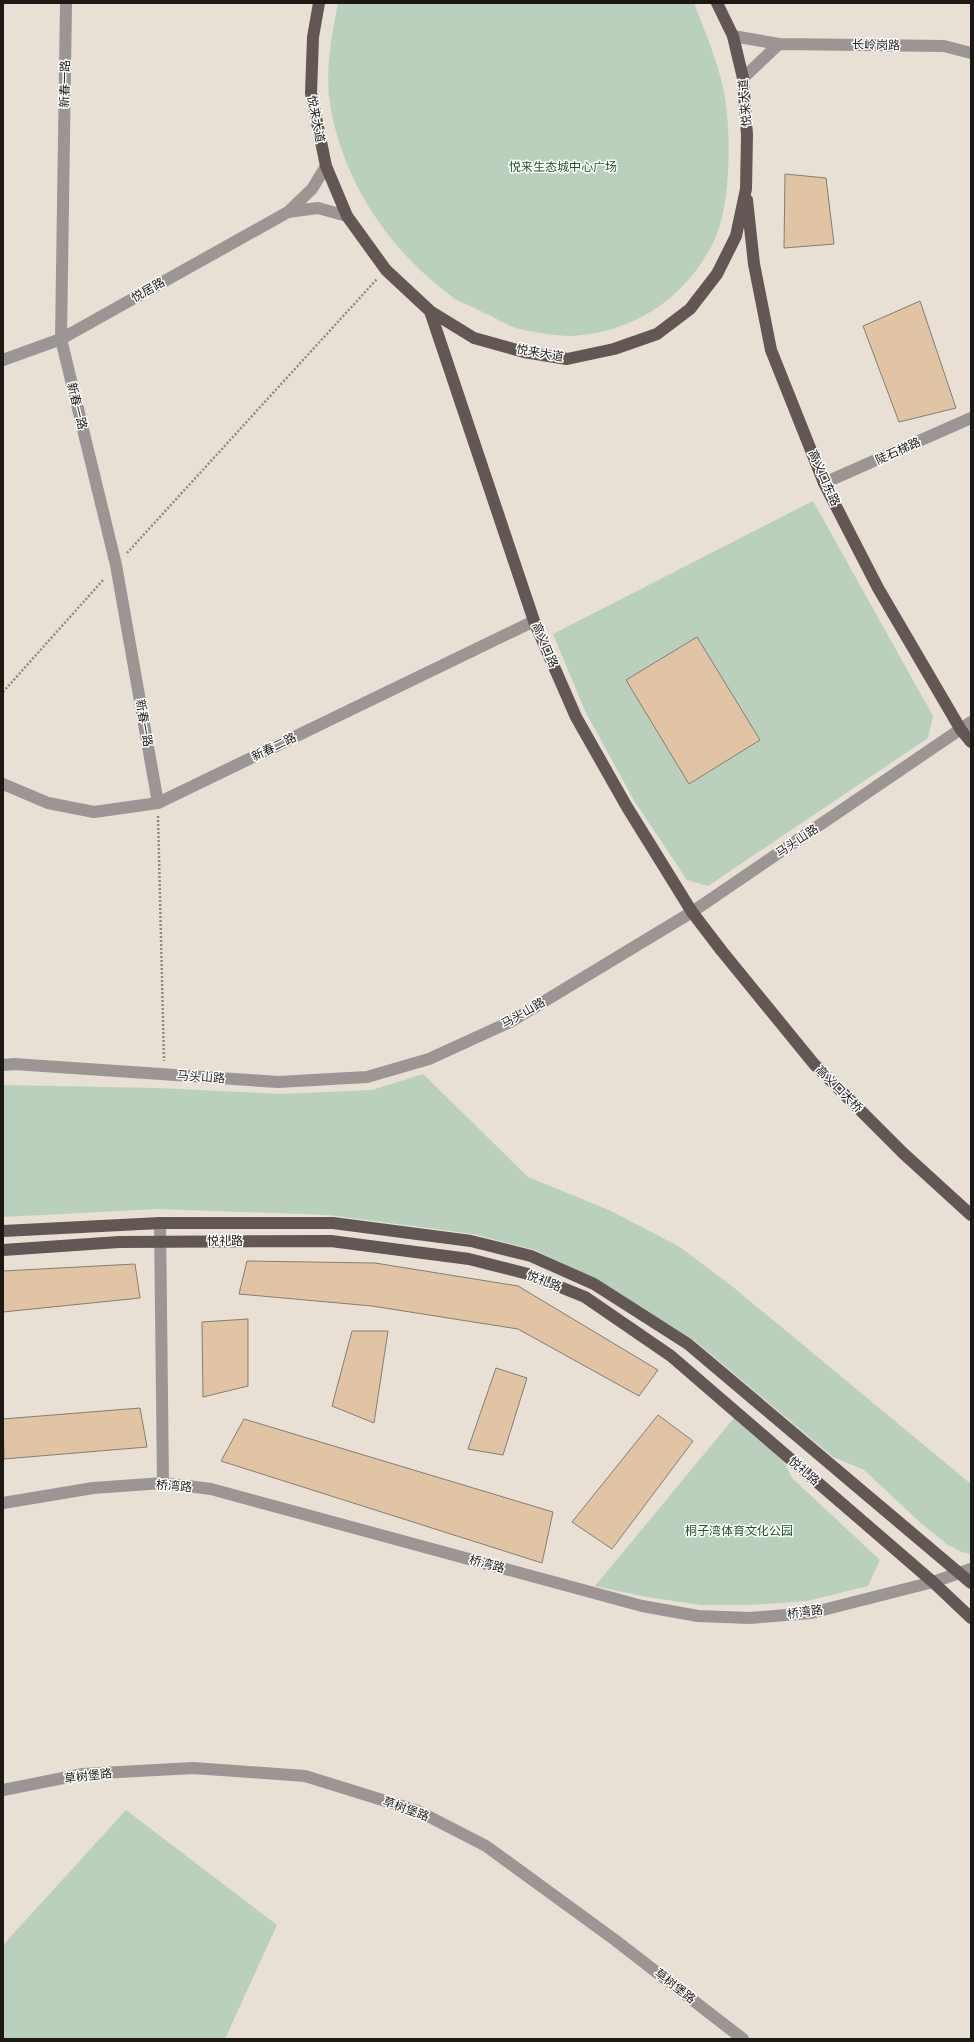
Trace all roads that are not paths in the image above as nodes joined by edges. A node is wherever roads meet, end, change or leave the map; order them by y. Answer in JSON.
{"nodes":[{"id":1,"x":66,"y":3,"type":"edge"},
{"id":2,"x":319,"y":3,"type":"edge"},
{"id":3,"x":717,"y":3,"type":"edge"},
{"id":4,"x":733,"y":36,"type":"junction"},
{"id":5,"x":779,"y":44,"type":"junction"},
{"id":6,"x":971,"y":53,"type":"edge"},
{"id":7,"x":744,"y":78,"type":"junction"},
{"id":8,"x":326,"y":166,"type":"junction"},
{"id":9,"x":746,"y":189,"type":"junction"},
{"id":10,"x":288,"y":212,"type":"junction"},
{"id":11,"x":347,"y":216,"type":"junction"},
{"id":12,"x":430,"y":311,"type":"junction"},
{"id":13,"x":61,"y":339,"type":"junction"},
{"id":14,"x":3,"y":360,"type":"edge"},
{"id":15,"x":971,"y":418,"type":"edge"},
{"id":16,"x":824,"y":483,"type":"junction"},
{"id":17,"x":534,"y":621,"type":"junction"},
{"id":18,"x":971,"y":722,"type":"edge"},
{"id":19,"x":961,"y":730,"type":"junction"},
{"id":20,"x":971,"y":742,"type":"edge"},
{"id":21,"x":3,"y":784,"type":"edge"},
{"id":22,"x":158,"y":803,"type":"junction"},
{"id":23,"x":692,"y":912,"type":"junction"},
{"id":24,"x":721,"y":950,"type":"joint"},
{"id":25,"x":3,"y":1065,"type":"edge"},
{"id":26,"x":971,"y":1215,"type":"edge"},
{"id":27,"x":160,"y":1223,"type":"junction"},
{"id":28,"x":3,"y":1231,"type":"edge"},
{"id":29,"x":160,"y":1241,"type":"junction"},
{"id":30,"x":3,"y":1250,"type":"edge"},
{"id":31,"x":163,"y":1483,"type":"junction"},
{"id":32,"x":3,"y":1503,"type":"edge"},
{"id":33,"x":965,"y":1571,"type":"edge"},
{"id":34,"x":933,"y":1582,"type":"junction"},
{"id":35,"x":971,"y":1583,"type":"edge"},
{"id":36,"x":971,"y":1618,"type":"edge"},
{"id":37,"x":3,"y":1790,"type":"edge"},
{"id":38,"x":743,"y":2039,"type":"edge"}],
"edges":[{"from":1,"to":13,"type":"street","name":"新春一路"},
{"from":2,"to":8,"type":"main road","name":"悦来大道"},
{"from":3,"to":4,"type":"main road","name":"悦来大道"},
{"from":4,"to":5,"type":"street","name":"长岭岗路"},
{"from":4,"to":7,"type":"main road","name":"悦来大道"},
{"from":5,"to":6,"type":"street","name":"长岭岗路"},
{"from":5,"to":7,"type":"street"},
{"from":7,"to":9,"type":"main road","name":"悦来大道"},
{"from":8,"to":10,"type":"street"},
{"from":8,"to":11,"type":"main road","name":"悦来大道"},
{"from":9,"to":12,"type":"main road","name":"悦来大道"},
{"from":9,"to":16,"type":"main road","name":"高义口东路"},
{"from":10,"to":11,"type":"street"},
{"from":10,"to":13,"type":"street","name":"悦居路"},
{"from":11,"to":12,"type":"main road","name":"悦来大道"},
{"from":12,"to":17,"type":"main road","name":"高义口路"},
{"from":13,"to":14,"type":"street","name":"悦居路"},
{"from":13,"to":22,"type":"street","name":"新春一路"},
{"from":15,"to":16,"type":"street","name":"陡石梯路"},
{"from":16,"to":19,"type":"main road","name":"高义口东路"},
{"from":17,"to":22,"type":"street","name":"新春二路"},
{"from":17,"to":23,"type":"main road","name":"高义口路"},
{"from":18,"to":19,"type":"street","name":"马头山路"},
{"from":19,"to":20,"type":"main road","name":"高义口东路"},
{"from":19,"to":23,"type":"street","name":"马头山路"},
{"from":21,"to":22,"type":"street","name":"新春二路"},
{"from":23,"to":24,"type":"main road","name":"高义口路"},
{"from":23,"to":25,"type":"street","name":"马头山路"},
{"from":24,"to":26,"type":"main road","name":"高义口大桥","bridge":true},
{"from":27,"to":28,"type":"main road","name":"悦礼路"},
{"from":27,"to":29,"type":"street"},
{"from":27,"to":33,"type":"main road","name":"悦礼路"},
{"from":29,"to":30,"type":"main road","name":"悦礼路"},
{"from":29,"to":31,"type":"street"},
{"from":29,"to":34,"type":"main road","name":"悦礼路"},
{"from":31,"to":32,"type":"street","name":"桥湾路"},
{"from":31,"to":34,"type":"street","name":"桥湾路"},
{"from":33,"to":34,"type":"street","name":"桥湾路"},
{"from":33,"to":35,"type":"main road","name":"悦礼路"},
{"from":34,"to":36,"type":"main road","name":"悦礼路"},
{"from":37,"to":38,"type":"street","name":"草树堡路"}]}
